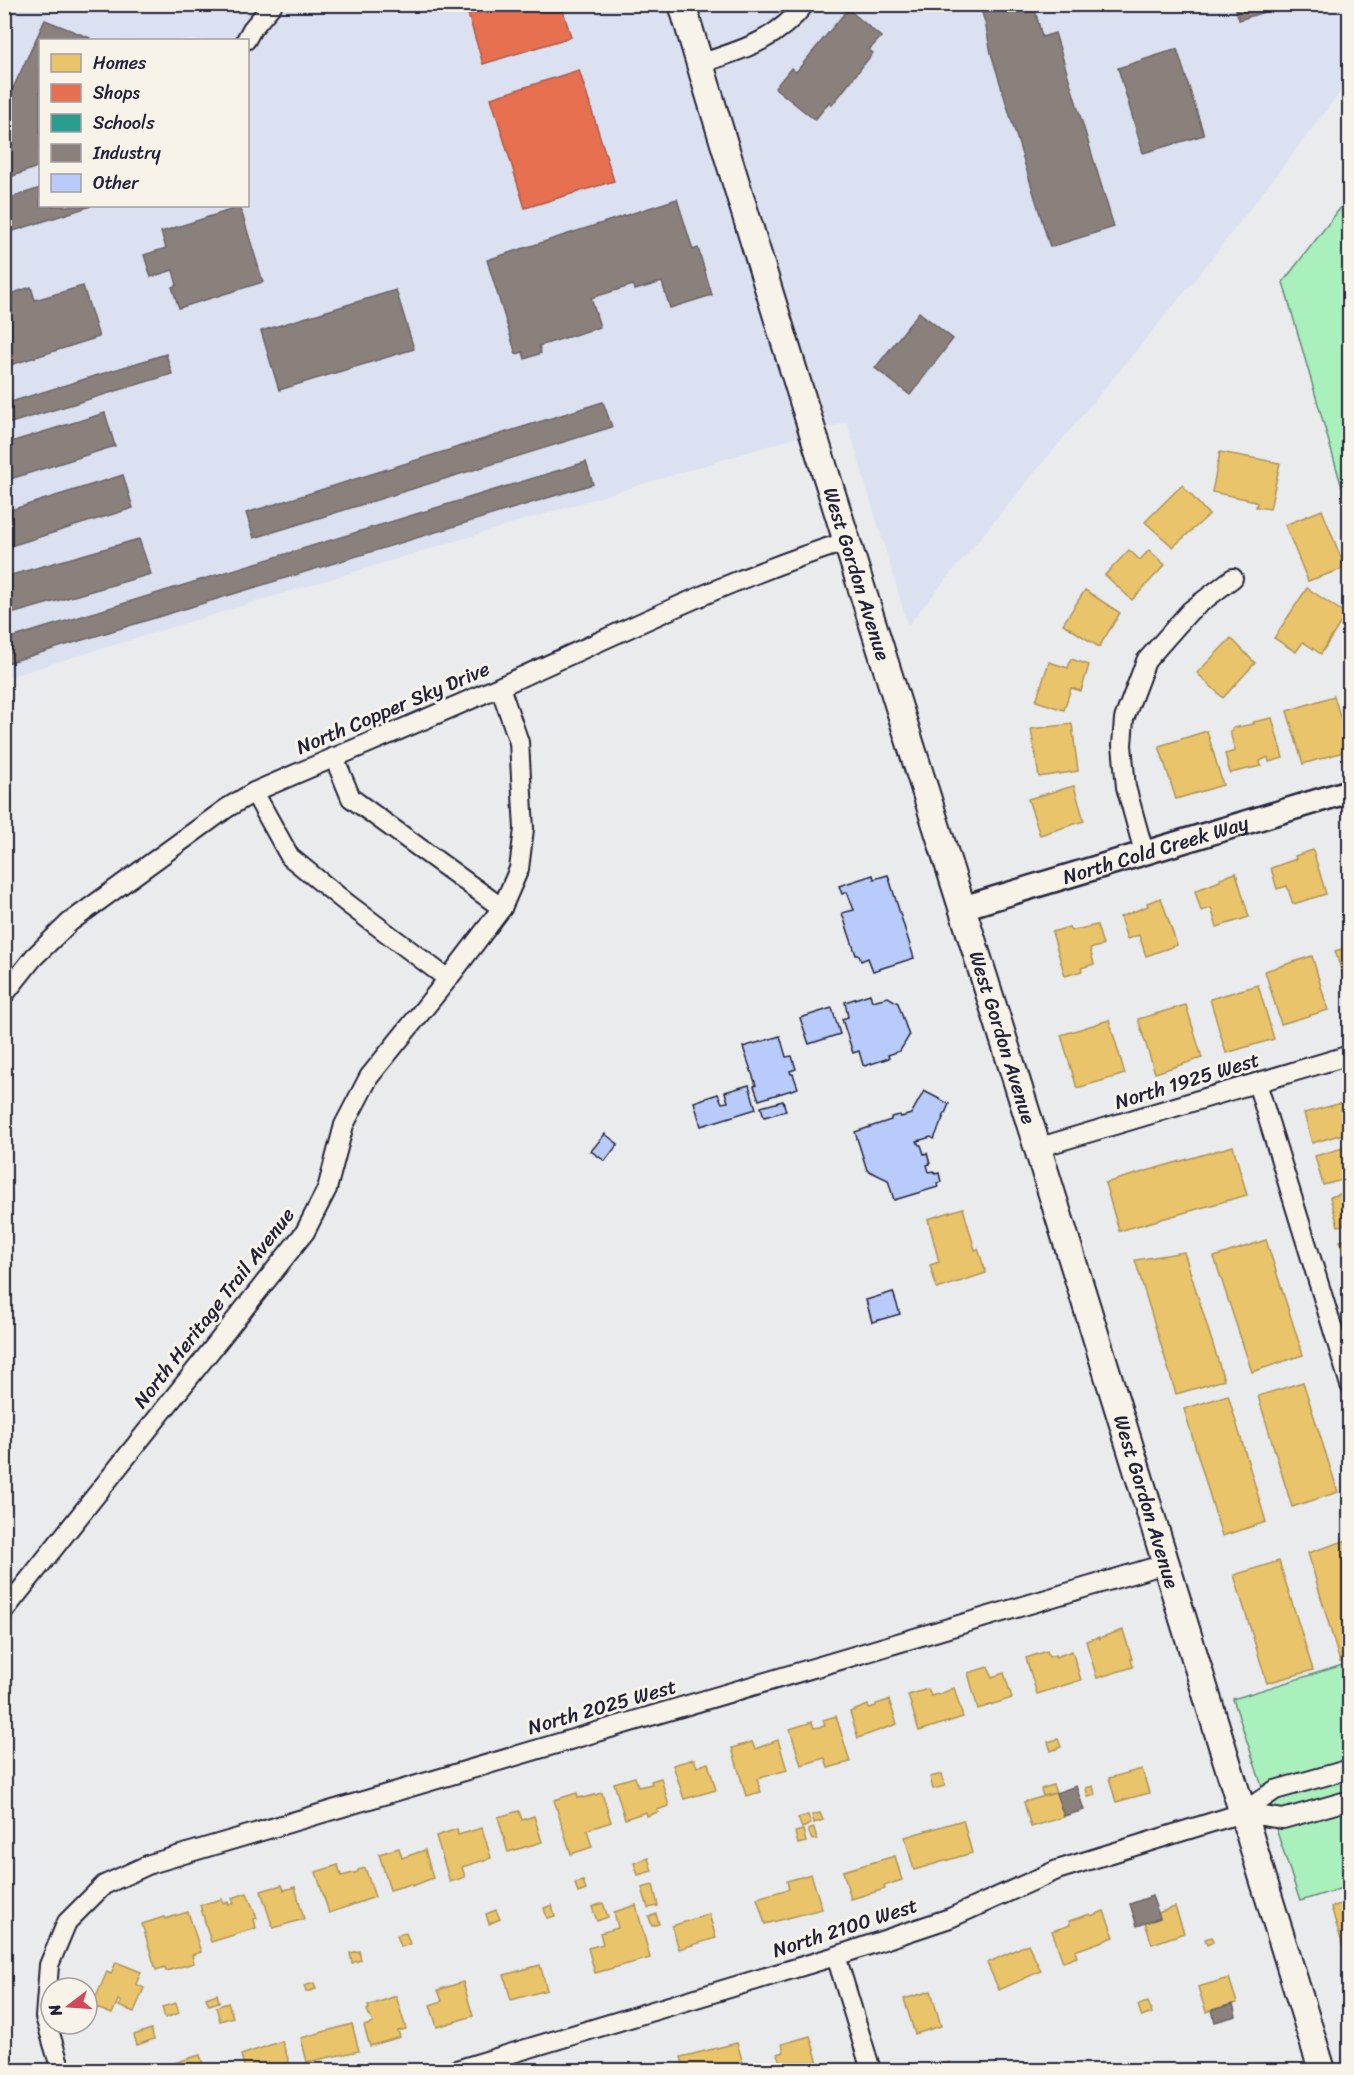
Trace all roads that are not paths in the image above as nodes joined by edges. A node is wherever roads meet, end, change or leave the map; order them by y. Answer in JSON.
{"nodes":[{"id":1,"x":273,"y":4,"type":"edge"},
{"id":2,"x":682,"y":4,"type":"edge"},
{"id":3,"x":805,"y":4,"type":"edge"},
{"id":4,"x":247,"y":39,"type":"edge"},
{"id":5,"x":699,"y":64,"type":"junction"},
{"id":6,"x":848,"y":541,"type":"junction"},
{"id":7,"x":1233,"y":578,"type":"dead end"},
{"id":8,"x":500,"y":687,"type":"junction"},
{"id":9,"x":334,"y":757,"type":"junction"},
{"id":10,"x":1350,"y":791,"type":"edge"},
{"id":11,"x":254,"y":792,"type":"junction"},
{"id":12,"x":1144,"y":852,"type":"junction"},
{"id":13,"x":502,"y":908,"type":"junction"},
{"id":14,"x":962,"y":908,"type":"junction"},
{"id":15,"x":448,"y":979,"type":"junction"},
{"id":16,"x":4,"y":994,"type":"edge"},
{"id":17,"x":1350,"y":1055,"type":"edge"},
{"id":18,"x":1257,"y":1083,"type":"junction"},
{"id":19,"x":1037,"y":1148,"type":"junction"},
{"id":20,"x":1350,"y":1385,"type":"edge"},
{"id":21,"x":1165,"y":1564,"type":"junction"},
{"id":22,"x":4,"y":1611,"type":"edge"},
{"id":23,"x":1350,"y":1769,"type":"edge"},
{"id":24,"x":1350,"y":1800,"type":"edge"},
{"id":25,"x":1242,"y":1813,"type":"junction"},
{"id":26,"x":836,"y":1956,"type":"junction"},
{"id":27,"x":61,"y":2070,"type":"edge"},
{"id":28,"x":456,"y":2070,"type":"edge"},
{"id":29,"x":871,"y":2070,"type":"edge"},
{"id":30,"x":1322,"y":2070,"type":"edge"}],
"edges":[{"from":1,"to":4,"type":"street"},
{"from":2,"to":5,"type":"main road","name":"West Gordon Avenue"},
{"from":3,"to":5,"type":"street"},
{"from":5,"to":6,"type":"main road","name":"West Gordon Avenue"},
{"from":6,"to":8,"type":"street","name":"North Copper Sky Drive"},
{"from":6,"to":14,"type":"main road","name":"West Gordon Avenue"},
{"from":7,"to":12,"type":"street"},
{"from":8,"to":9,"type":"street","name":"North Copper Sky Drive"},
{"from":8,"to":13,"type":"street","name":"North Heritage Trail Avenue"},
{"from":9,"to":11,"type":"street","name":"North Copper Sky Drive"},
{"from":9,"to":13,"type":"street"},
{"from":10,"to":12,"type":"street","name":"North Cold Creek Way"},
{"from":11,"to":15,"type":"street"},
{"from":11,"to":16,"type":"street","name":"North Copper Sky Drive"},
{"from":12,"to":14,"type":"street","name":"North Cold Creek Way"},
{"from":13,"to":15,"type":"street","name":"North Heritage Trail Avenue"},
{"from":14,"to":19,"type":"main road","name":"West Gordon Avenue"},
{"from":15,"to":22,"type":"street","name":"North Heritage Trail Avenue"},
{"from":17,"to":18,"type":"street","name":"North 1925 West"},
{"from":18,"to":19,"type":"street","name":"North 1925 West"},
{"from":18,"to":20,"type":"street"},
{"from":19,"to":21,"type":"main road","name":"West Gordon Avenue"},
{"from":21,"to":25,"type":"main road","name":"West Gordon Avenue"},
{"from":21,"to":27,"type":"street","name":"North 2025 West"},
{"from":23,"to":25,"type":"street"},
{"from":24,"to":25,"type":"street"},
{"from":25,"to":26,"type":"street","name":"North 2100 West"},
{"from":25,"to":30,"type":"main road","name":"West Gordon Avenue"},
{"from":26,"to":28,"type":"street","name":"North 2100 West"},
{"from":26,"to":29,"type":"street"}]}
